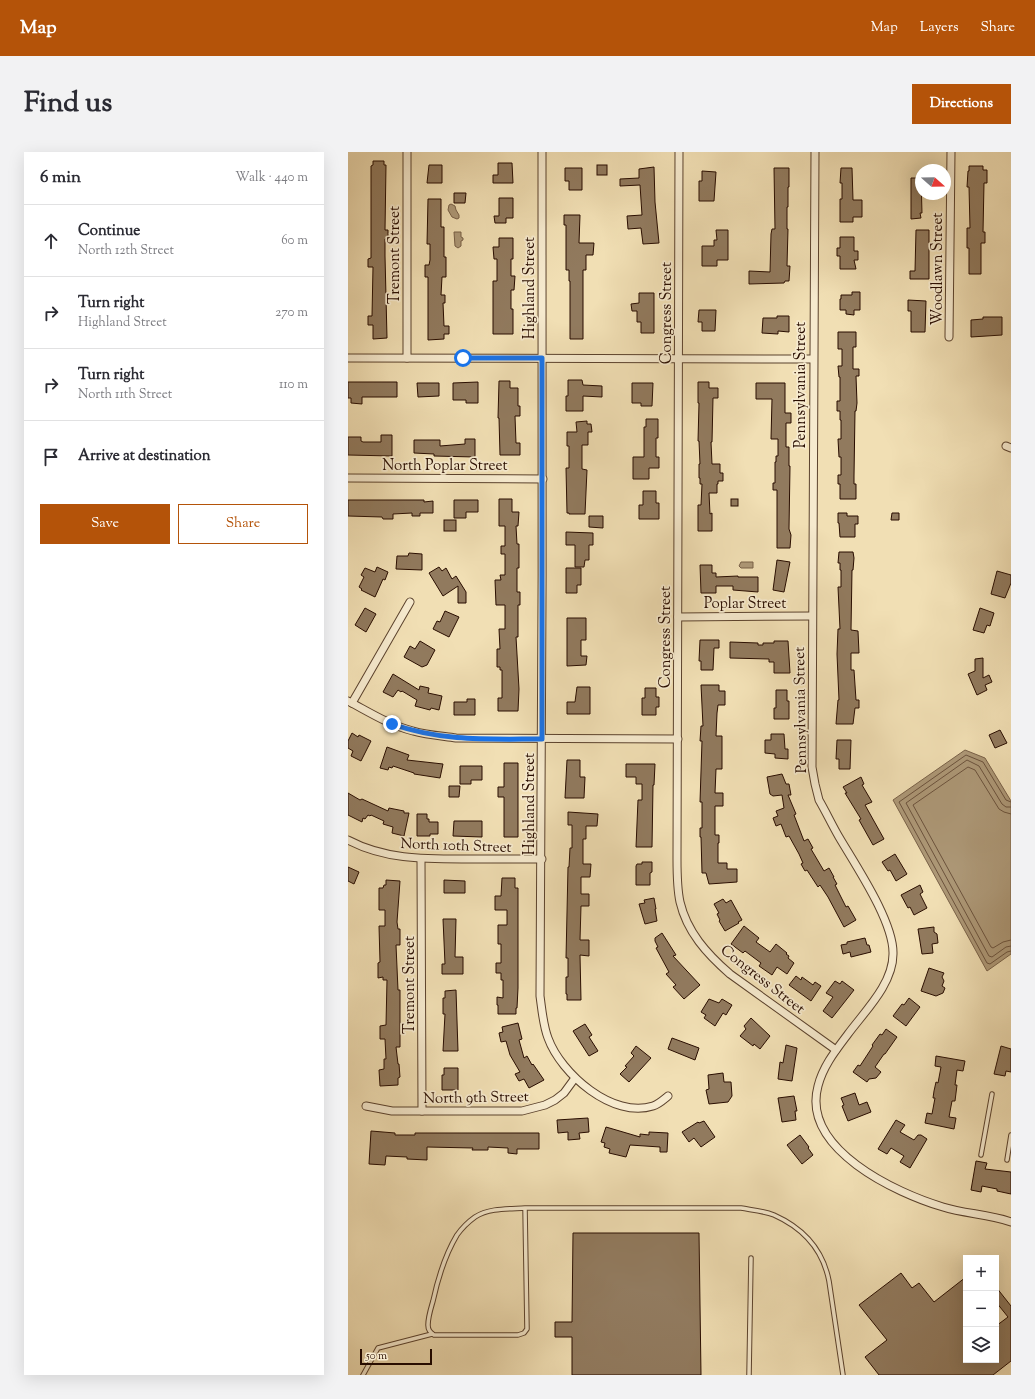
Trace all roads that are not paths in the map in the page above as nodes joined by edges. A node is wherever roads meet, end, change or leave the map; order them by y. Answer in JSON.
{"nodes":[{"id":1,"x":407,"y":152,"type":"edge"},
{"id":2,"x":542,"y":152,"type":"edge"},
{"id":3,"x":679,"y":152,"type":"edge"},
{"id":4,"x":815,"y":152,"type":"edge"},
{"id":5,"x":951,"y":152,"type":"edge"},
{"id":6,"x":950,"y":337,"type":"dead end"},
{"id":7,"x":348,"y":358,"type":"edge"},
{"id":8,"x":407,"y":358,"type":"junction"},
{"id":9,"x":542,"y":358,"type":"junction"},
{"id":10,"x":679,"y":359,"type":"junction"},
{"id":11,"x":813,"y":359,"type":"junction"},
{"id":12,"x":348,"y":478,"type":"edge"},
{"id":13,"x":543,"y":479,"type":"junction"},
{"id":14,"x":410,"y":602,"type":"dead end"},
{"id":15,"x":812,"y":616,"type":"junction"},
{"id":16,"x":678,"y":617,"type":"junction"},
{"id":17,"x":350,"y":702,"type":"edge"},
{"id":18,"x":542,"y":739,"type":"junction"},
{"id":19,"x":678,"y":739,"type":"junction"},
{"id":20,"x":348,"y":840,"type":"edge"},
{"id":21,"x":421,"y":859,"type":"junction"},
{"id":22,"x":542,"y":859,"type":"junction"},
{"id":23,"x":836,"y":1050,"type":"junction"},
{"id":24,"x":575,"y":1078,"type":"junction"},
{"id":25,"x":992,"y":1094,"type":"dead end"},
{"id":26,"x":668,"y":1096,"type":"dead end"},
{"id":27,"x":366,"y":1106,"type":"dead end"},
{"id":28,"x":422,"y":1111,"type":"junction"},
{"id":29,"x":1011,"y":1135,"type":"edge"},
{"id":30,"x":981,"y":1155,"type":"dead end"},
{"id":31,"x":1007,"y":1160,"type":"dead end"},
{"id":32,"x":525,"y":1208,"type":"junction"},
{"id":33,"x":1011,"y":1222,"type":"edge"},
{"id":34,"x":751,"y":1258,"type":"dead end"},
{"id":35,"x":432,"y":1334,"type":"junction"},
{"id":36,"x":363,"y":1375,"type":"edge"},
{"id":37,"x":749,"y":1375,"type":"edge"},
{"id":38,"x":843,"y":1375,"type":"edge"}],
"edges":[{"from":1,"to":8,"type":"street","name":"Tremont Street"},
{"from":2,"to":9,"type":"street","name":"Highland Street"},
{"from":3,"to":10,"type":"street","name":"Congress Street"},
{"from":4,"to":11,"type":"street","name":"Pennsylvania Street"},
{"from":5,"to":6,"type":"street","name":"Woodlawn Street"},
{"from":7,"to":8,"type":"street"},
{"from":8,"to":9,"type":"street"},
{"from":9,"to":10,"type":"street"},
{"from":9,"to":13,"type":"street","name":"Highland Street"},
{"from":10,"to":11,"type":"street"},
{"from":10,"to":16,"type":"street","name":"Congress Street"},
{"from":11,"to":15,"type":"street","name":"Pennsylvania Street"},
{"from":12,"to":13,"type":"street","name":"North Poplar Street"},
{"from":13,"to":18,"type":"street","name":"Highland Street"},
{"from":14,"to":17,"type":"street"},
{"from":15,"to":16,"type":"street","name":"Poplar Street"},
{"from":15,"to":23,"type":"street","name":"Pennsylvania Street"},
{"from":16,"to":19,"type":"street","name":"Congress Street"},
{"from":17,"to":18,"type":"street"},
{"from":18,"to":19,"type":"street"},
{"from":18,"to":22,"type":"street","name":"Highland Street"},
{"from":19,"to":23,"type":"street","name":"Congress Street"},
{"from":20,"to":21,"type":"street","name":"North 10th Street"},
{"from":21,"to":22,"type":"street","name":"North 10th Street"},
{"from":21,"to":28,"type":"street","name":"Tremont Street"},
{"from":22,"to":24,"type":"street","name":"Highland Street"},
{"from":23,"to":33,"type":"street","name":"Pennsylvania Street"},
{"from":24,"to":26,"type":"street","name":"Highland Street"},
{"from":24,"to":28,"type":"street","name":"North 9th Street"},
{"from":25,"to":30,"type":"lane"},
{"from":27,"to":28,"type":"street","name":"North 9th Street"},
{"from":29,"to":31,"type":"lane"},
{"from":32,"to":35,"type":"lane"},
{"from":32,"to":35,"type":"lane"},
{"from":32,"to":38,"type":"lane"},
{"from":34,"to":37,"type":"lane"},
{"from":35,"to":36,"type":"lane"}]}
